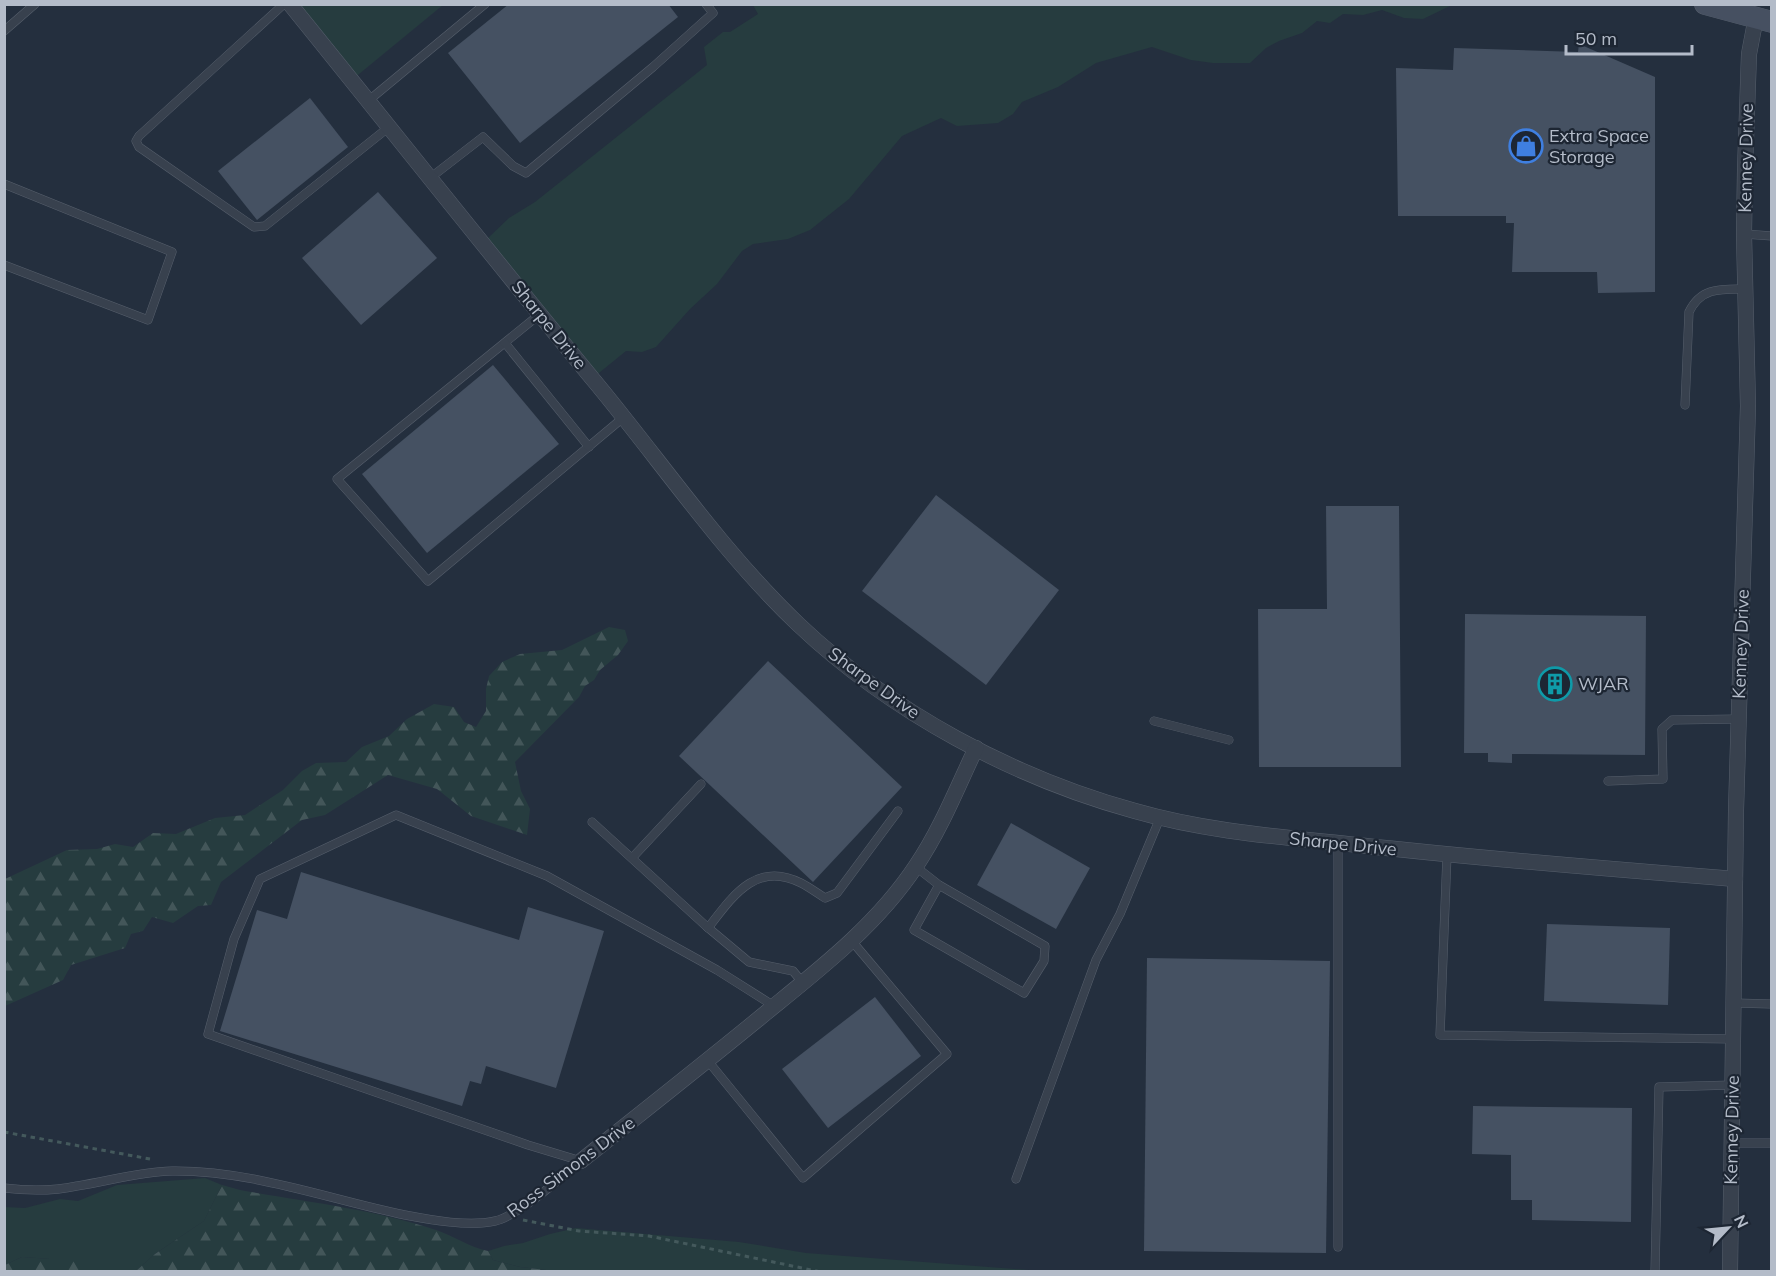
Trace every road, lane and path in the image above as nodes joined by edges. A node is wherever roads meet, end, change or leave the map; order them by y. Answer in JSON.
{"nodes":[{"id":1,"x":35,"y":4,"type":"edge"},
{"id":2,"x":284,"y":4,"type":"edge"},
{"id":3,"x":290,"y":4,"type":"edge"},
{"id":4,"x":485,"y":4,"type":"edge"},
{"id":5,"x":706,"y":4,"type":"edge"},
{"id":6,"x":1705,"y":4,"type":"edge"},
{"id":7,"x":1764,"y":19,"type":"edge"},
{"id":8,"x":4,"y":31,"type":"edge"},
{"id":9,"x":368,"y":101,"type":"junction"},
{"id":10,"x":389,"y":127,"type":"junction"},
{"id":11,"x":430,"y":178,"type":"junction"},
{"id":12,"x":4,"y":184,"type":"edge"},
{"id":13,"x":1744,"y":234,"type":"junction"},
{"id":14,"x":1772,"y":236,"type":"edge"},
{"id":15,"x":4,"y":265,"type":"edge"},
{"id":16,"x":1746,"y":289,"type":"junction"},
{"id":17,"x":540,"y":314,"type":"junction"},
{"id":18,"x":505,"y":343,"type":"junction"},
{"id":19,"x":1685,"y":405,"type":"dead end"},
{"id":20,"x":624,"y":417,"type":"junction"},
{"id":21,"x":589,"y":447,"type":"junction"},
{"id":22,"x":1738,"y":718,"type":"junction"},
{"id":23,"x":1154,"y":721,"type":"dead end"},
{"id":24,"x":1229,"y":740,"type":"dead end"},
{"id":25,"x":976,"y":748,"type":"junction"},
{"id":26,"x":1608,"y":781,"type":"dead end"},
{"id":27,"x":701,"y":783,"type":"dead end"},
{"id":28,"x":898,"y":811,"type":"dead end"},
{"id":29,"x":1160,"y":818,"type":"junction"},
{"id":30,"x":592,"y":822,"type":"dead end"},
{"id":31,"x":1338,"y":843,"type":"junction"},
{"id":32,"x":1447,"y":855,"type":"junction"},
{"id":33,"x":632,"y":858,"type":"junction"},
{"id":34,"x":916,"y":867,"type":"junction"},
{"id":35,"x":1735,"y":879,"type":"junction"},
{"id":36,"x":939,"y":885,"type":"junction"},
{"id":37,"x":708,"y":928,"type":"junction"},
{"id":38,"x":851,"y":940,"type":"junction"},
{"id":39,"x":803,"y":983,"type":"junction"},
{"id":40,"x":1734,"y":1003,"type":"junction"},
{"id":41,"x":1772,"y":1004,"type":"edge"},
{"id":42,"x":774,"y":1006,"type":"junction"},
{"id":43,"x":1734,"y":1039,"type":"junction"},
{"id":44,"x":708,"y":1061,"type":"junction"},
{"id":45,"x":1733,"y":1084,"type":"junction"},
{"id":46,"x":4,"y":1132,"type":"edge"},
{"id":47,"x":1732,"y":1143,"type":"junction"},
{"id":48,"x":1772,"y":1143,"type":"edge"},
{"id":49,"x":161,"y":1161,"type":"dead end"},
{"id":50,"x":581,"y":1161,"type":"junction"},
{"id":51,"x":1016,"y":1179,"type":"dead end"},
{"id":52,"x":4,"y":1188,"type":"edge"},
{"id":53,"x":507,"y":1217,"type":"junction"},
{"id":54,"x":1338,"y":1247,"type":"dead end"},
{"id":55,"x":821,"y":1272,"type":"edge"},
{"id":56,"x":1655,"y":1272,"type":"edge"},
{"id":57,"x":1730,"y":1272,"type":"edge"}],
"edges":[{"from":1,"to":8,"type":"lane"},
{"from":2,"to":10,"type":"lane"},
{"from":3,"to":9,"type":"street","name":"Sharpe Drive"},
{"from":4,"to":9,"type":"lane"},
{"from":5,"to":11,"type":"lane"},
{"from":6,"to":7,"type":"main road"},
{"from":7,"to":13,"type":"street","name":"Kenney Drive"},
{"from":9,"to":10,"type":"street","name":"Sharpe Drive"},
{"from":10,"to":11,"type":"street","name":"Sharpe Drive"},
{"from":11,"to":17,"type":"street","name":"Sharpe Drive"},
{"from":12,"to":15,"type":"lane"},
{"from":13,"to":14,"type":"lane"},
{"from":13,"to":16,"type":"street","name":"Kenney Drive"},
{"from":16,"to":19,"type":"lane"},
{"from":16,"to":22,"type":"street","name":"Kenney Drive"},
{"from":17,"to":18,"type":"lane"},
{"from":17,"to":20,"type":"street","name":"Sharpe Drive"},
{"from":18,"to":21,"type":"lane"},
{"from":18,"to":21,"type":"lane"},
{"from":20,"to":21,"type":"lane"},
{"from":20,"to":25,"type":"street","name":"Sharpe Drive"},
{"from":22,"to":26,"type":"lane"},
{"from":22,"to":35,"type":"street","name":"Kenney Drive"},
{"from":23,"to":24,"type":"lane"},
{"from":25,"to":29,"type":"street","name":"Sharpe Drive"},
{"from":25,"to":34,"type":"street","name":"Ross Simons Drive"},
{"from":27,"to":33,"type":"lane"},
{"from":28,"to":37,"type":"lane"},
{"from":29,"to":31,"type":"street","name":"Sharpe Drive"},
{"from":29,"to":51,"type":"lane"},
{"from":30,"to":33,"type":"lane"},
{"from":31,"to":32,"type":"street","name":"Sharpe Drive"},
{"from":31,"to":54,"type":"lane"},
{"from":32,"to":35,"type":"street","name":"Sharpe Drive"},
{"from":32,"to":43,"type":"lane"},
{"from":33,"to":37,"type":"lane"},
{"from":34,"to":36,"type":"lane"},
{"from":34,"to":38,"type":"street","name":"Ross Simons Drive"},
{"from":35,"to":40,"type":"street","name":"Kenney Drive"},
{"from":36,"to":36,"type":"lane"},
{"from":37,"to":39,"type":"lane"},
{"from":38,"to":39,"type":"street","name":"Ross Simons Drive"},
{"from":38,"to":44,"type":"lane"},
{"from":39,"to":42,"type":"street","name":"Ross Simons Drive"},
{"from":40,"to":41,"type":"lane"},
{"from":40,"to":43,"type":"street","name":"Kenney Drive"},
{"from":42,"to":44,"type":"street","name":"Ross Simons Drive"},
{"from":42,"to":50,"type":"lane"},
{"from":43,"to":45,"type":"street","name":"Kenney Drive"},
{"from":44,"to":50,"type":"street","name":"Ross Simons Drive"},
{"from":45,"to":47,"type":"street","name":"Kenney Drive"},
{"from":45,"to":56,"type":"lane"},
{"from":46,"to":49,"type":"path"},
{"from":47,"to":48,"type":"lane"},
{"from":47,"to":57,"type":"street","name":"Kenney Drive"},
{"from":50,"to":53,"type":"lane","name":"Ross Simons Drive"},
{"from":52,"to":53,"type":"lane","name":"Ross Simons Drive"},
{"from":53,"to":55,"type":"path"}]}
